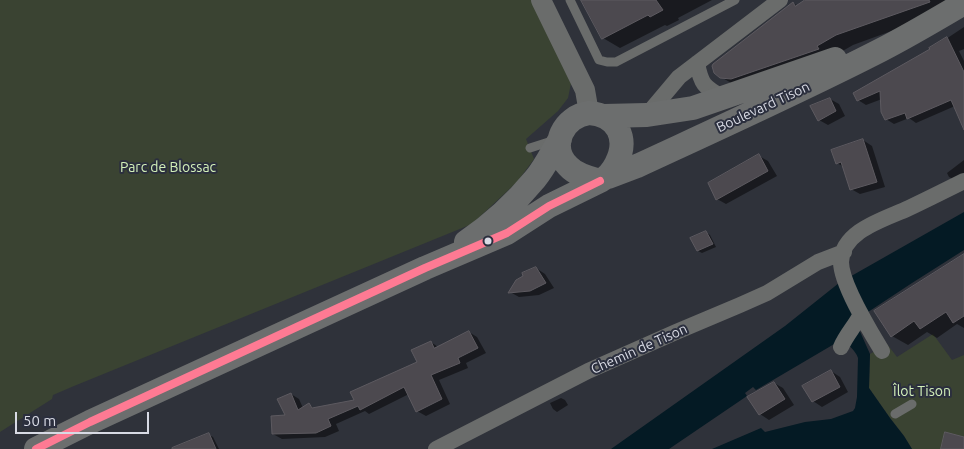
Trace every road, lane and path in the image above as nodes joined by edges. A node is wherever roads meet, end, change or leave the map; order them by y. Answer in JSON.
{"nodes":[{"id":1,"x":541,"y":0,"type":"edge"},
{"id":2,"x":570,"y":0,"type":"edge"},
{"id":3,"x":735,"y":0,"type":"edge"},
{"id":4,"x":780,"y":0,"type":"edge"},
{"id":5,"x":964,"y":2,"type":"edge"},
{"id":6,"x":915,"y":32,"type":"junction"},
{"id":7,"x":697,"y":63,"type":"junction"},
{"id":8,"x":722,"y":97,"type":"junction"},
{"id":9,"x":597,"y":114,"type":"junction"},
{"id":10,"x":647,"y":115,"type":"junction"},
{"id":11,"x":622,"y":138,"type":"junction"},
{"id":12,"x":560,"y":139,"type":"junction"},
{"id":13,"x":530,"y":148,"type":"dead end"},
{"id":14,"x":604,"y":179,"type":"junction"},
{"id":15,"x":964,"y":181,"type":"edge"},
{"id":16,"x":844,"y":252,"type":"junction"},
{"id":17,"x":425,"y":268,"type":"junction"},
{"id":18,"x":862,"y":317,"type":"junction"},
{"id":19,"x":842,"y":344,"type":"dead end"},
{"id":20,"x":882,"y":351,"type":"dead end"},
{"id":21,"x":912,"y":404,"type":"dead end"},
{"id":22,"x":894,"y":414,"type":"dead end"},
{"id":23,"x":36,"y":449,"type":"edge"},
{"id":24,"x":436,"y":449,"type":"edge"}],
"edges":[{"from":1,"to":9,"type":"street"},
{"from":2,"to":3,"type":"lane"},
{"from":4,"to":7,"type":"street"},
{"from":5,"to":6,"type":"main road","name":"Boulevard Tison"},
{"from":6,"to":8,"type":"main road","name":"Boulevard Tison"},
{"from":6,"to":14,"type":"main road","name":"Boulevard Tison"},
{"from":7,"to":8,"type":"street"},
{"from":7,"to":10,"type":"street"},
{"from":8,"to":10,"type":"main road","name":"Boulevard Tison"},
{"from":9,"to":10,"type":"main road","name":"Boulevard Tison"},
{"from":9,"to":11,"type":"main road"},
{"from":9,"to":12,"type":"main road"},
{"from":10,"to":11,"type":"main road"},
{"from":11,"to":14,"type":"main road"},
{"from":12,"to":13,"type":"lane"},
{"from":12,"to":14,"type":"main road"},
{"from":12,"to":17,"type":"main road"},
{"from":14,"to":17,"type":"main road","name":"Boulevard Tison"},
{"from":15,"to":16,"type":"street","name":"Chemin de Tison"},
{"from":16,"to":18,"type":"street"},
{"from":16,"to":24,"type":"street","name":"Chemin de Tison"},
{"from":17,"to":23,"type":"main road"},
{"from":18,"to":19,"type":"street"},
{"from":18,"to":20,"type":"street"},
{"from":21,"to":22,"type":"lane"}]}
